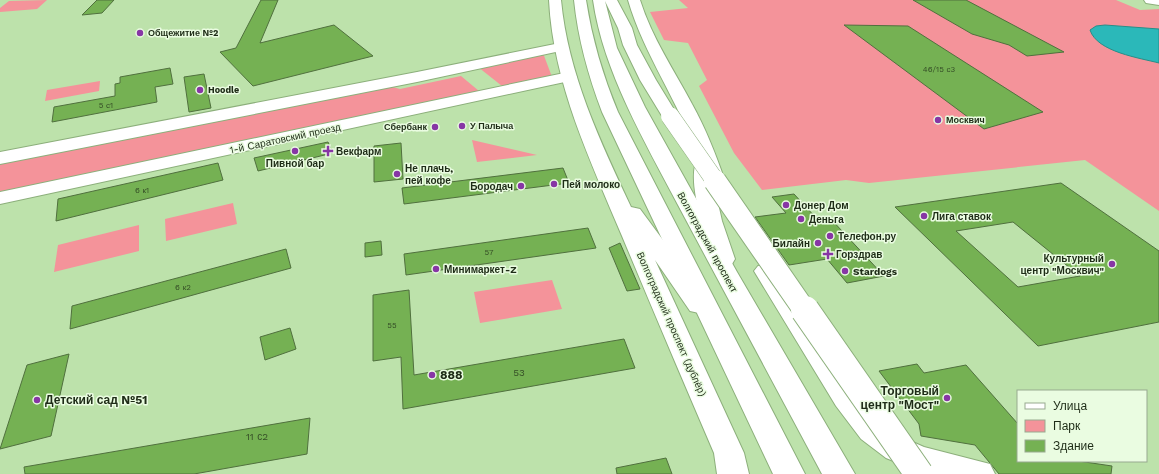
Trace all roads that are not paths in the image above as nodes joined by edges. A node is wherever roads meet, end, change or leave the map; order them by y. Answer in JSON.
{"nodes":[{"id":1,"x":555,"y":0,"type":"edge"},
{"id":2,"x":580,"y":0,"type":"edge"},
{"id":3,"x":599,"y":0,"type":"edge"},
{"id":4,"x":611,"y":0,"type":"edge"},
{"id":5,"x":620,"y":0,"type":"edge"},
{"id":6,"x":634,"y":0,"type":"edge"},
{"id":7,"x":1150,"y":0,"type":"edge"},
{"id":8,"x":1159,"y":1,"type":"edge"},
{"id":9,"x":625,"y":28,"type":"junction"},
{"id":10,"x":560,"y":47,"type":"junction"},
{"id":11,"x":569,"y":77,"type":"junction"},
{"id":12,"x":479,"y":79,"type":"junction"},
{"id":13,"x":705,"y":151,"type":"junction"},
{"id":14,"x":0,"y":158,"type":"edge"},
{"id":15,"x":606,"y":174,"type":"junction"},
{"id":16,"x":0,"y":198,"type":"edge"},
{"id":17,"x":735,"y":291,"type":"junction"},
{"id":18,"x":716,"y":330,"type":"junction"},
{"id":19,"x":733,"y":474,"type":"edge"},
{"id":20,"x":789,"y":474,"type":"edge"},
{"id":21,"x":839,"y":474,"type":"edge"},
{"id":22,"x":919,"y":474,"type":"edge"},
{"id":23,"x":980,"y":474,"type":"edge"}],
"edges":[{"from":1,"to":10,"type":"main road","name":"Волгоградский проспект (дублёр)"},
{"from":2,"to":18,"type":"main road"},
{"from":3,"to":17,"type":"main road","name":"Волгоградский проспект"},
{"from":4,"to":9,"type":"main road"},
{"from":5,"to":9,"type":"main road"},
{"from":6,"to":13,"type":"main road"},
{"from":7,"to":8,"type":"main road"},
{"from":9,"to":22,"type":"main road","bridge":true},
{"from":10,"to":11,"type":"main road","name":"Волгоградский проспект (дублёр)"},
{"from":10,"to":12,"type":"main road","name":"1-й Саратовский проезд"},
{"from":11,"to":12,"type":"main road","name":"1-й Саратовский проезд"},
{"from":11,"to":15,"type":"main road","name":"Волгоградский проспект (дублёр)"},
{"from":12,"to":14,"type":"main road","name":"1-й Саратовский проезд"},
{"from":12,"to":16,"type":"main road","name":"1-й Саратовский проезд"},
{"from":13,"to":17,"type":"main road"},
{"from":13,"to":23,"type":"main road"},
{"from":15,"to":18,"type":"main road","name":"Волгоградский проспект (дублёр)"},
{"from":15,"to":19,"type":"main road","name":"Волгоградский проспект (дублёр)"},
{"from":17,"to":21,"type":"main road","name":"Волгоградский проспект"},
{"from":18,"to":20,"type":"main road"}]}
